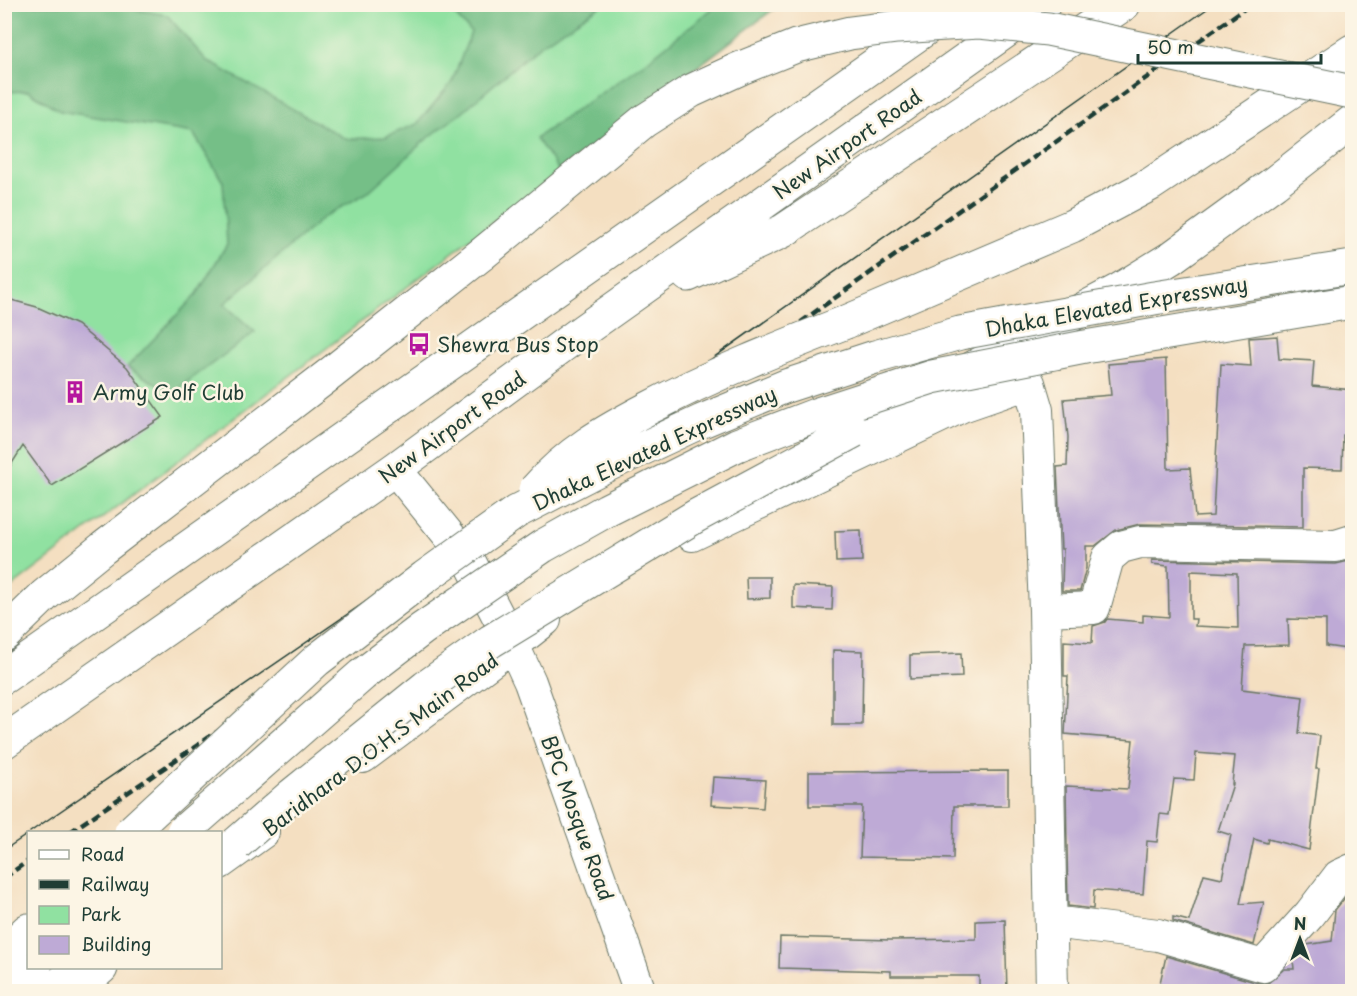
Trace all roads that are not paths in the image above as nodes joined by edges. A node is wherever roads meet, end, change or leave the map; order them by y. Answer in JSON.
{"nodes":[{"id":1,"x":961,"y":4,"type":"edge"},
{"id":2,"x":1044,"y":4,"type":"edge"},
{"id":3,"x":1124,"y":4,"type":"edge"},
{"id":4,"x":932,"y":25,"type":"junction"},
{"id":5,"x":1353,"y":51,"type":"edge"},
{"id":6,"x":1353,"y":92,"type":"edge"},
{"id":7,"x":1353,"y":122,"type":"edge"},
{"id":8,"x":1353,"y":144,"type":"edge"},
{"id":9,"x":1274,"y":183,"type":"junction"},
{"id":10,"x":1353,"y":267,"type":"edge"},
{"id":11,"x":1353,"y":302,"type":"edge"},
{"id":12,"x":615,"y":308,"type":"junction"},
{"id":13,"x":395,"y":469,"type":"junction"},
{"id":14,"x":516,"y":512,"type":"junction"},
{"id":15,"x":1353,"y":541,"type":"edge"},
{"id":16,"x":1045,"y":610,"type":"junction"},
{"id":17,"x":4,"y":635,"type":"edge"},
{"id":18,"x":513,"y":645,"type":"junction"},
{"id":19,"x":4,"y":677,"type":"edge"},
{"id":20,"x":4,"y":742,"type":"edge"},
{"id":21,"x":132,"y":831,"type":"edge"},
{"id":22,"x":184,"y":831,"type":"edge"},
{"id":23,"x":222,"y":856,"type":"edge"},
{"id":24,"x":222,"y":862,"type":"edge"},
{"id":25,"x":1353,"y":870,"type":"edge"},
{"id":26,"x":1052,"y":922,"type":"junction"},
{"id":27,"x":27,"y":931,"type":"edge"},
{"id":28,"x":4,"y":953,"type":"edge"},
{"id":29,"x":34,"y":969,"type":"edge"},
{"id":30,"x":79,"y":969,"type":"edge"},
{"id":31,"x":100,"y":969,"type":"edge"},
{"id":32,"x":9,"y":992,"type":"edge"},
{"id":33,"x":48,"y":992,"type":"edge"},
{"id":34,"x":73,"y":992,"type":"edge"},
{"id":35,"x":640,"y":992,"type":"edge"},
{"id":36,"x":1052,"y":992,"type":"edge"}],
"edges":[{"from":1,"to":4,"type":"highway"},
{"from":2,"to":12,"type":"highway","name":"New Airport Road"},
{"from":3,"to":12,"type":"highway"},
{"from":4,"to":6,"type":"highway","bridge":true},
{"from":4,"to":17,"type":"highway","bridge":true},
{"from":4,"to":19,"type":"highway"},
{"from":5,"to":14,"type":"highway","bridge":true},
{"from":7,"to":9,"type":"highway"},
{"from":8,"to":9,"type":"highway"},
{"from":9,"to":23,"type":"highway","bridge":true},
{"from":10,"to":14,"type":"highway","name":"Dhaka Elevated Expressway","bridge":true},
{"from":11,"to":22,"type":"highway","name":"Dhaka Elevated Expressway","bridge":true},
{"from":12,"to":13,"type":"highway","name":"New Airport Road"},
{"from":13,"to":18,"type":"street","name":"Baridhara D.O.H.S Main Road"},
{"from":13,"to":20,"type":"highway","name":"New Airport Road"},
{"from":14,"to":21,"type":"highway","name":"Dhaka Elevated Expressway","bridge":true},
{"from":15,"to":16,"type":"street"},
{"from":16,"to":18,"type":"street"},
{"from":16,"to":26,"type":"street"},
{"from":18,"to":24,"type":"street","name":"Baridhara D.O.H.S Main Road"},
{"from":18,"to":35,"type":"street","name":"BPC Mosque Road"},
{"from":25,"to":26,"type":"street"},
{"from":26,"to":36,"type":"street"},
{"from":27,"to":28,"type":"highway"},
{"from":29,"to":32,"type":"highway"},
{"from":30,"to":33,"type":"street"},
{"from":31,"to":34,"type":"highway"}]}
